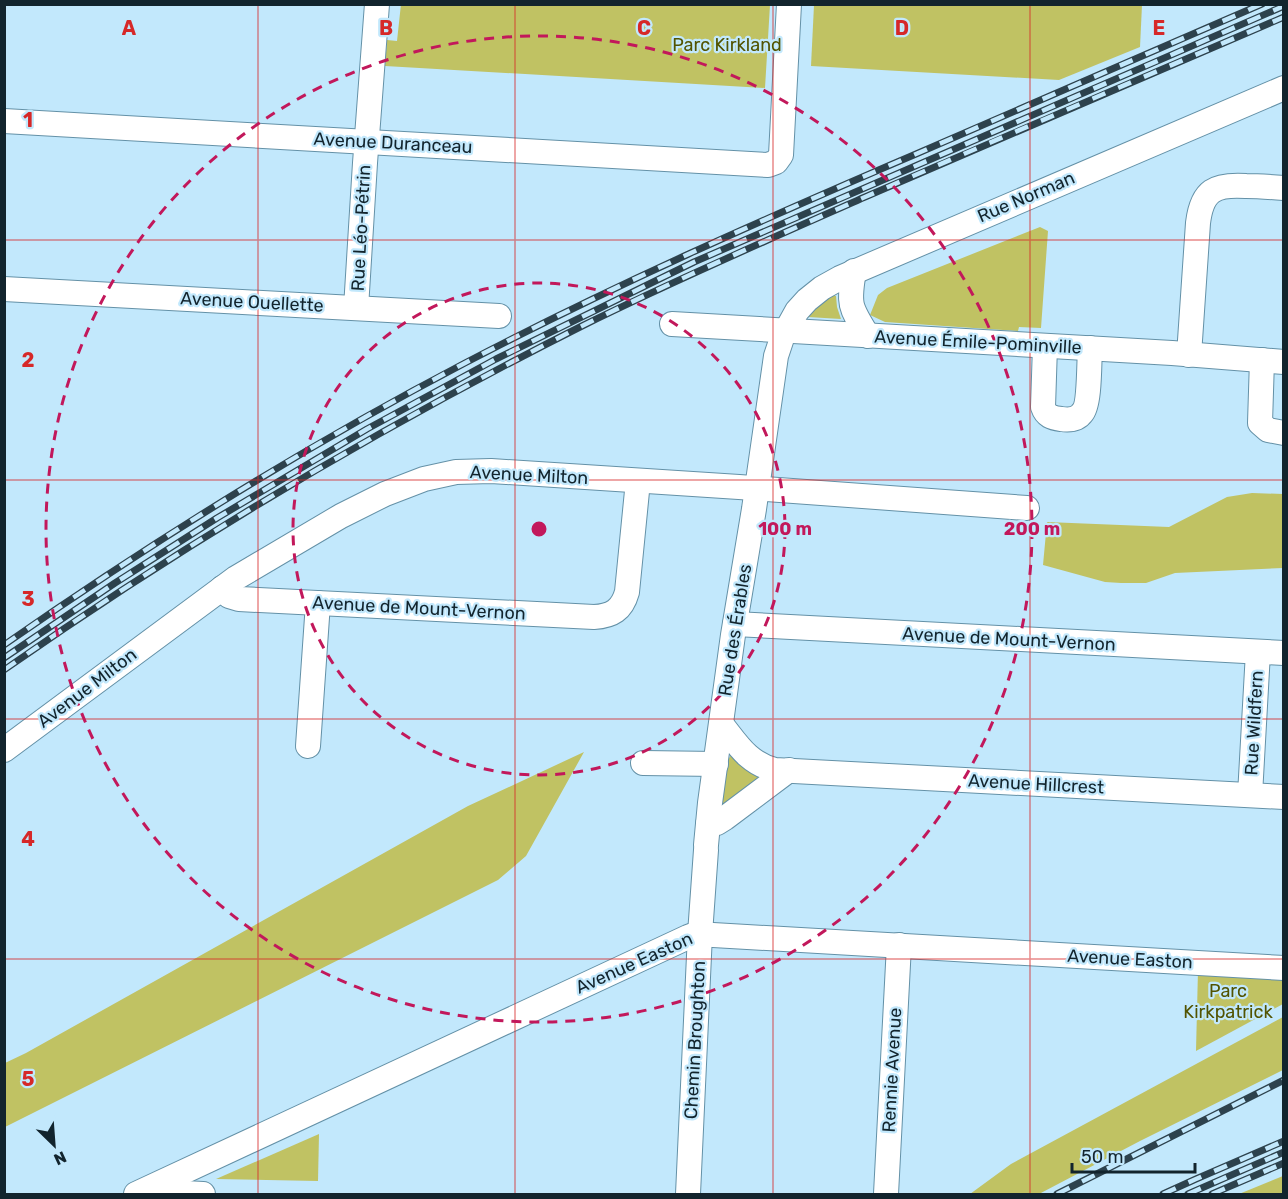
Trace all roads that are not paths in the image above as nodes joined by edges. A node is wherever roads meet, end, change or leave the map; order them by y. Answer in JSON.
{"nodes":[{"id":1,"x":377,"y":4,"type":"edge"},
{"id":2,"x":789,"y":4,"type":"edge"},
{"id":3,"x":1284,"y":87,"type":"edge"},
{"id":4,"x":4,"y":121,"type":"edge"},
{"id":5,"x":366,"y":142,"type":"junction"},
{"id":6,"x":1284,"y":188,"type":"edge"},
{"id":7,"x":854,"y":272,"type":"junction"},
{"id":8,"x":4,"y":289,"type":"edge"},
{"id":9,"x":356,"y":308,"type":"junction"},
{"id":10,"x":499,"y":316,"type":"dead end"},
{"id":11,"x":672,"y":324,"type":"dead end"},
{"id":12,"x":785,"y":331,"type":"junction"},
{"id":13,"x":868,"y":336,"type":"junction"},
{"id":14,"x":1045,"y":346,"type":"junction"},
{"id":15,"x":1090,"y":348,"type":"junction"},
{"id":16,"x":1189,"y":355,"type":"junction"},
{"id":17,"x":1273,"y":361,"type":"edge"},
{"id":18,"x":1284,"y":433,"type":"edge"},
{"id":19,"x":638,"y":481,"type":"junction"},
{"id":20,"x":756,"y":488,"type":"junction"},
{"id":21,"x":1027,"y":508,"type":"dead end"},
{"id":22,"x":222,"y":588,"type":"junction"},
{"id":23,"x":318,"y":603,"type":"junction"},
{"id":24,"x":735,"y":624,"type":"junction"},
{"id":25,"x":1258,"y":652,"type":"junction"},
{"id":26,"x":1284,"y":653,"type":"edge"},
{"id":27,"x":722,"y":725,"type":"junction"},
{"id":28,"x":308,"y":746,"type":"dead end"},
{"id":29,"x":4,"y":750,"type":"edge"},
{"id":30,"x":643,"y":763,"type":"dead end"},
{"id":31,"x":716,"y":764,"type":"junction"},
{"id":32,"x":789,"y":770,"type":"junction"},
{"id":33,"x":1250,"y":795,"type":"junction"},
{"id":34,"x":1284,"y":797,"type":"edge"},
{"id":35,"x":707,"y":840,"type":"junction"},
{"id":36,"x":700,"y":934,"type":"junction"},
{"id":37,"x":899,"y":945,"type":"junction"},
{"id":38,"x":1284,"y":968,"type":"edge"},
{"id":39,"x":139,"y":1193,"type":"edge"},
{"id":40,"x":203,"y":1194,"type":"edge"},
{"id":41,"x":688,"y":1194,"type":"edge"},
{"id":42,"x":886,"y":1194,"type":"edge"}],
"edges":[{"from":1,"to":5,"type":"street","name":"Rue Léo-Pétrin"},
{"from":2,"to":5,"type":"street","name":"Avenue Duranceau"},
{"from":3,"to":7,"type":"street","name":"Rue Norman"},
{"from":4,"to":5,"type":"street","name":"Avenue Duranceau"},
{"from":5,"to":9,"type":"street","name":"Rue Léo-Pétrin"},
{"from":6,"to":16,"type":"street"},
{"from":7,"to":12,"type":"street","name":"Rue Norman"},
{"from":7,"to":13,"type":"street"},
{"from":8,"to":9,"type":"street","name":"Avenue Ouellette"},
{"from":9,"to":10,"type":"street","name":"Avenue Ouellette"},
{"from":11,"to":12,"type":"street","name":"Avenue Émile-Pominville"},
{"from":12,"to":13,"type":"street","name":"Avenue Émile-Pominville"},
{"from":12,"to":20,"type":"street","name":"Rue des Érables"},
{"from":13,"to":14,"type":"street","name":"Avenue Émile-Pominville"},
{"from":14,"to":15,"type":"street","name":"Avenue Émile-Pominville"},
{"from":14,"to":15,"type":"street"},
{"from":15,"to":16,"type":"street","name":"Avenue Émile-Pominville"},
{"from":16,"to":17,"type":"street","name":"Avenue Émile-Pominville"},
{"from":17,"to":18,"type":"street"},
{"from":19,"to":20,"type":"street","name":"Avenue Milton"},
{"from":19,"to":22,"type":"street","name":"Avenue Milton"},
{"from":19,"to":23,"type":"street","name":"Avenue de Mount-Vernon"},
{"from":20,"to":21,"type":"street","name":"Avenue Milton"},
{"from":20,"to":24,"type":"street","name":"Rue des Érables"},
{"from":22,"to":23,"type":"street","name":"Avenue de Mount-Vernon"},
{"from":22,"to":29,"type":"street","name":"Avenue Milton"},
{"from":23,"to":28,"type":"street"},
{"from":24,"to":25,"type":"street","name":"Avenue de Mount-Vernon"},
{"from":24,"to":27,"type":"street","name":"Rue des Érables"},
{"from":25,"to":26,"type":"street","name":"Avenue de Mount-Vernon"},
{"from":25,"to":33,"type":"street","name":"Rue Wildfern"},
{"from":27,"to":31,"type":"street","name":"Rue des Érables"},
{"from":27,"to":32,"type":"street","name":"Avenue Hillcrest"},
{"from":30,"to":31,"type":"street"},
{"from":31,"to":35,"type":"street","name":"Rue des Érables"},
{"from":32,"to":33,"type":"street","name":"Avenue Hillcrest"},
{"from":32,"to":35,"type":"street"},
{"from":33,"to":34,"type":"street","name":"Avenue Hillcrest"},
{"from":35,"to":36,"type":"street","name":"Chemin Broughton"},
{"from":36,"to":37,"type":"street","name":"Avenue Easton"},
{"from":36,"to":39,"type":"street","name":"Avenue Easton"},
{"from":36,"to":41,"type":"street","name":"Chemin Broughton"},
{"from":37,"to":38,"type":"street","name":"Avenue Easton"},
{"from":37,"to":42,"type":"street","name":"Rennie Avenue"},
{"from":39,"to":40,"type":"street"}]}
